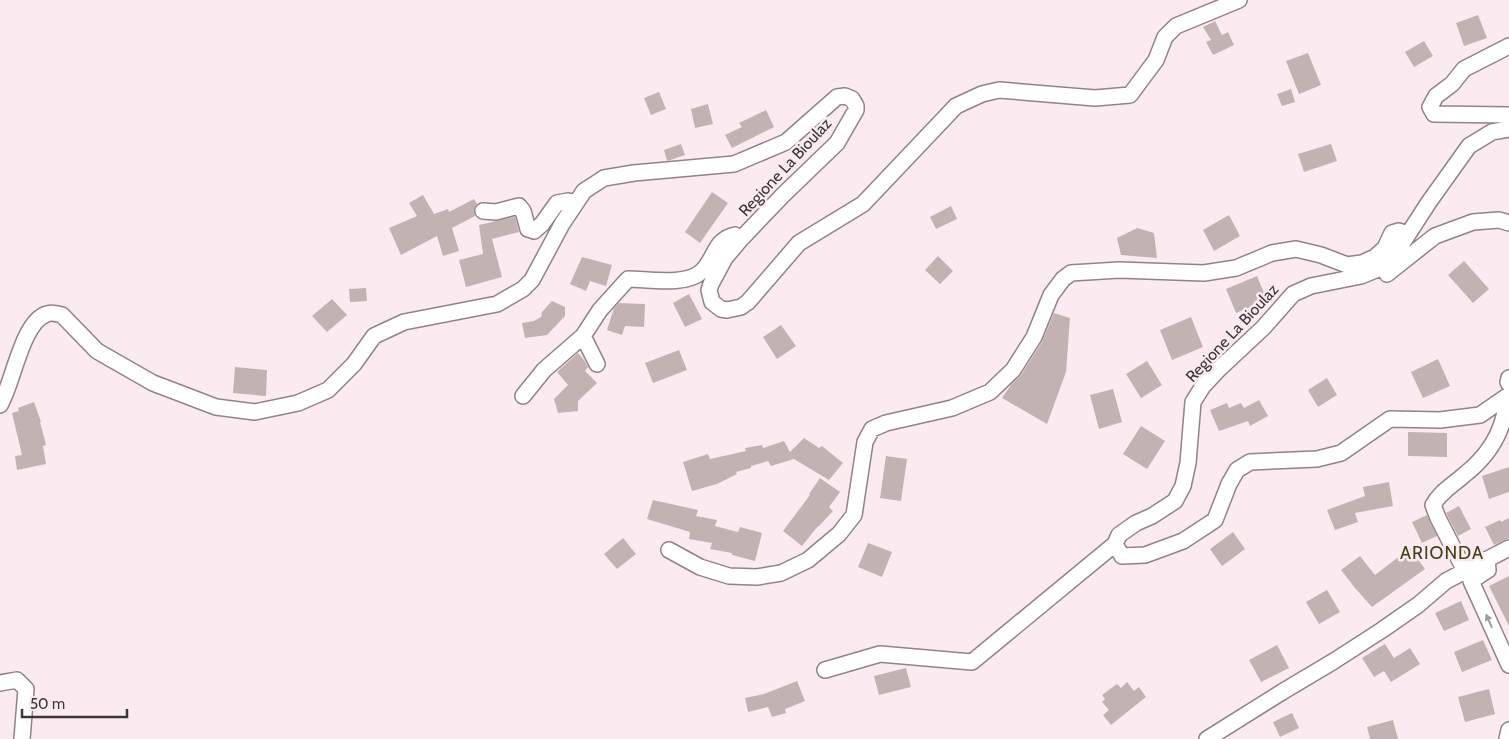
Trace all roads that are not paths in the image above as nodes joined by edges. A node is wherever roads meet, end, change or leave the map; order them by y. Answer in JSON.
{"nodes":[{"id":1,"x":1239,"y":0,"type":"edge"},
{"id":2,"x":1509,"y":46,"type":"edge"},
{"id":3,"x":1509,"y":115,"type":"edge"},
{"id":4,"x":1509,"y":129,"type":"edge"},
{"id":5,"x":576,"y":204,"type":"junction"},
{"id":6,"x":483,"y":210,"type":"dead end"},
{"id":7,"x":1509,"y":223,"type":"edge"},
{"id":8,"x":1408,"y":234,"type":"junction"},
{"id":9,"x":741,"y":240,"type":"junction"},
{"id":10,"x":1353,"y":277,"type":"junction"},
{"id":11,"x":582,"y":336,"type":"junction"},
{"id":12,"x":597,"y":364,"type":"dead end"},
{"id":13,"x":1509,"y":378,"type":"edge"},
{"id":14,"x":1509,"y":384,"type":"edge"},
{"id":15,"x":1509,"y":395,"type":"edge"},
{"id":16,"x":523,"y":396,"type":"dead end"},
{"id":17,"x":1509,"y":404,"type":"edge"},
{"id":18,"x":0,"y":406,"type":"edge"},
{"id":19,"x":1115,"y":544,"type":"junction"},
{"id":20,"x":1509,"y":548,"type":"edge"},
{"id":21,"x":669,"y":550,"type":"dead end"},
{"id":22,"x":1487,"y":559,"type":"junction"},
{"id":23,"x":1465,"y":571,"type":"junction"},
{"id":24,"x":1509,"y":665,"type":"edge"},
{"id":25,"x":825,"y":670,"type":"dead end"},
{"id":26,"x":0,"y":683,"type":"edge"},
{"id":27,"x":1509,"y":730,"type":"edge"},
{"id":28,"x":22,"y":739,"type":"edge"},
{"id":29,"x":1207,"y":739,"type":"edge"},
{"id":30,"x":1507,"y":739,"type":"edge"}],
"edges":[{"from":1,"to":9,"type":"street","name":"Regione La Bioulaz"},
{"from":2,"to":3,"type":"street"},
{"from":4,"to":8,"type":"street"},
{"from":5,"to":6,"type":"street"},
{"from":5,"to":9,"type":"street","name":"Regione La Bioulaz"},
{"from":5,"to":18,"type":"street"},
{"from":7,"to":10,"type":"street"},
{"from":8,"to":10,"type":"street","name":"Regione La Bioulaz"},
{"from":8,"to":21,"type":"street","name":"Regione La Bioulaz"},
{"from":9,"to":11,"type":"street","name":"Regione La Bioulaz"},
{"from":10,"to":19,"type":"street","name":"Regione La Bioulaz"},
{"from":11,"to":12,"type":"street"},
{"from":11,"to":16,"type":"street","name":"Regione La Bioulaz"},
{"from":13,"to":14,"type":"street"},
{"from":15,"to":19,"type":"street"},
{"from":17,"to":23,"type":"street"},
{"from":19,"to":25,"type":"street","name":"Regione La Bioulaz"},
{"from":20,"to":22,"type":"street"},
{"from":22,"to":23,"type":"street"},
{"from":24,"to":22,"type":"street","one_way":true},
{"from":23,"to":29,"type":"street"},
{"from":26,"to":28,"type":"street"},
{"from":27,"to":30,"type":"street"}]}
